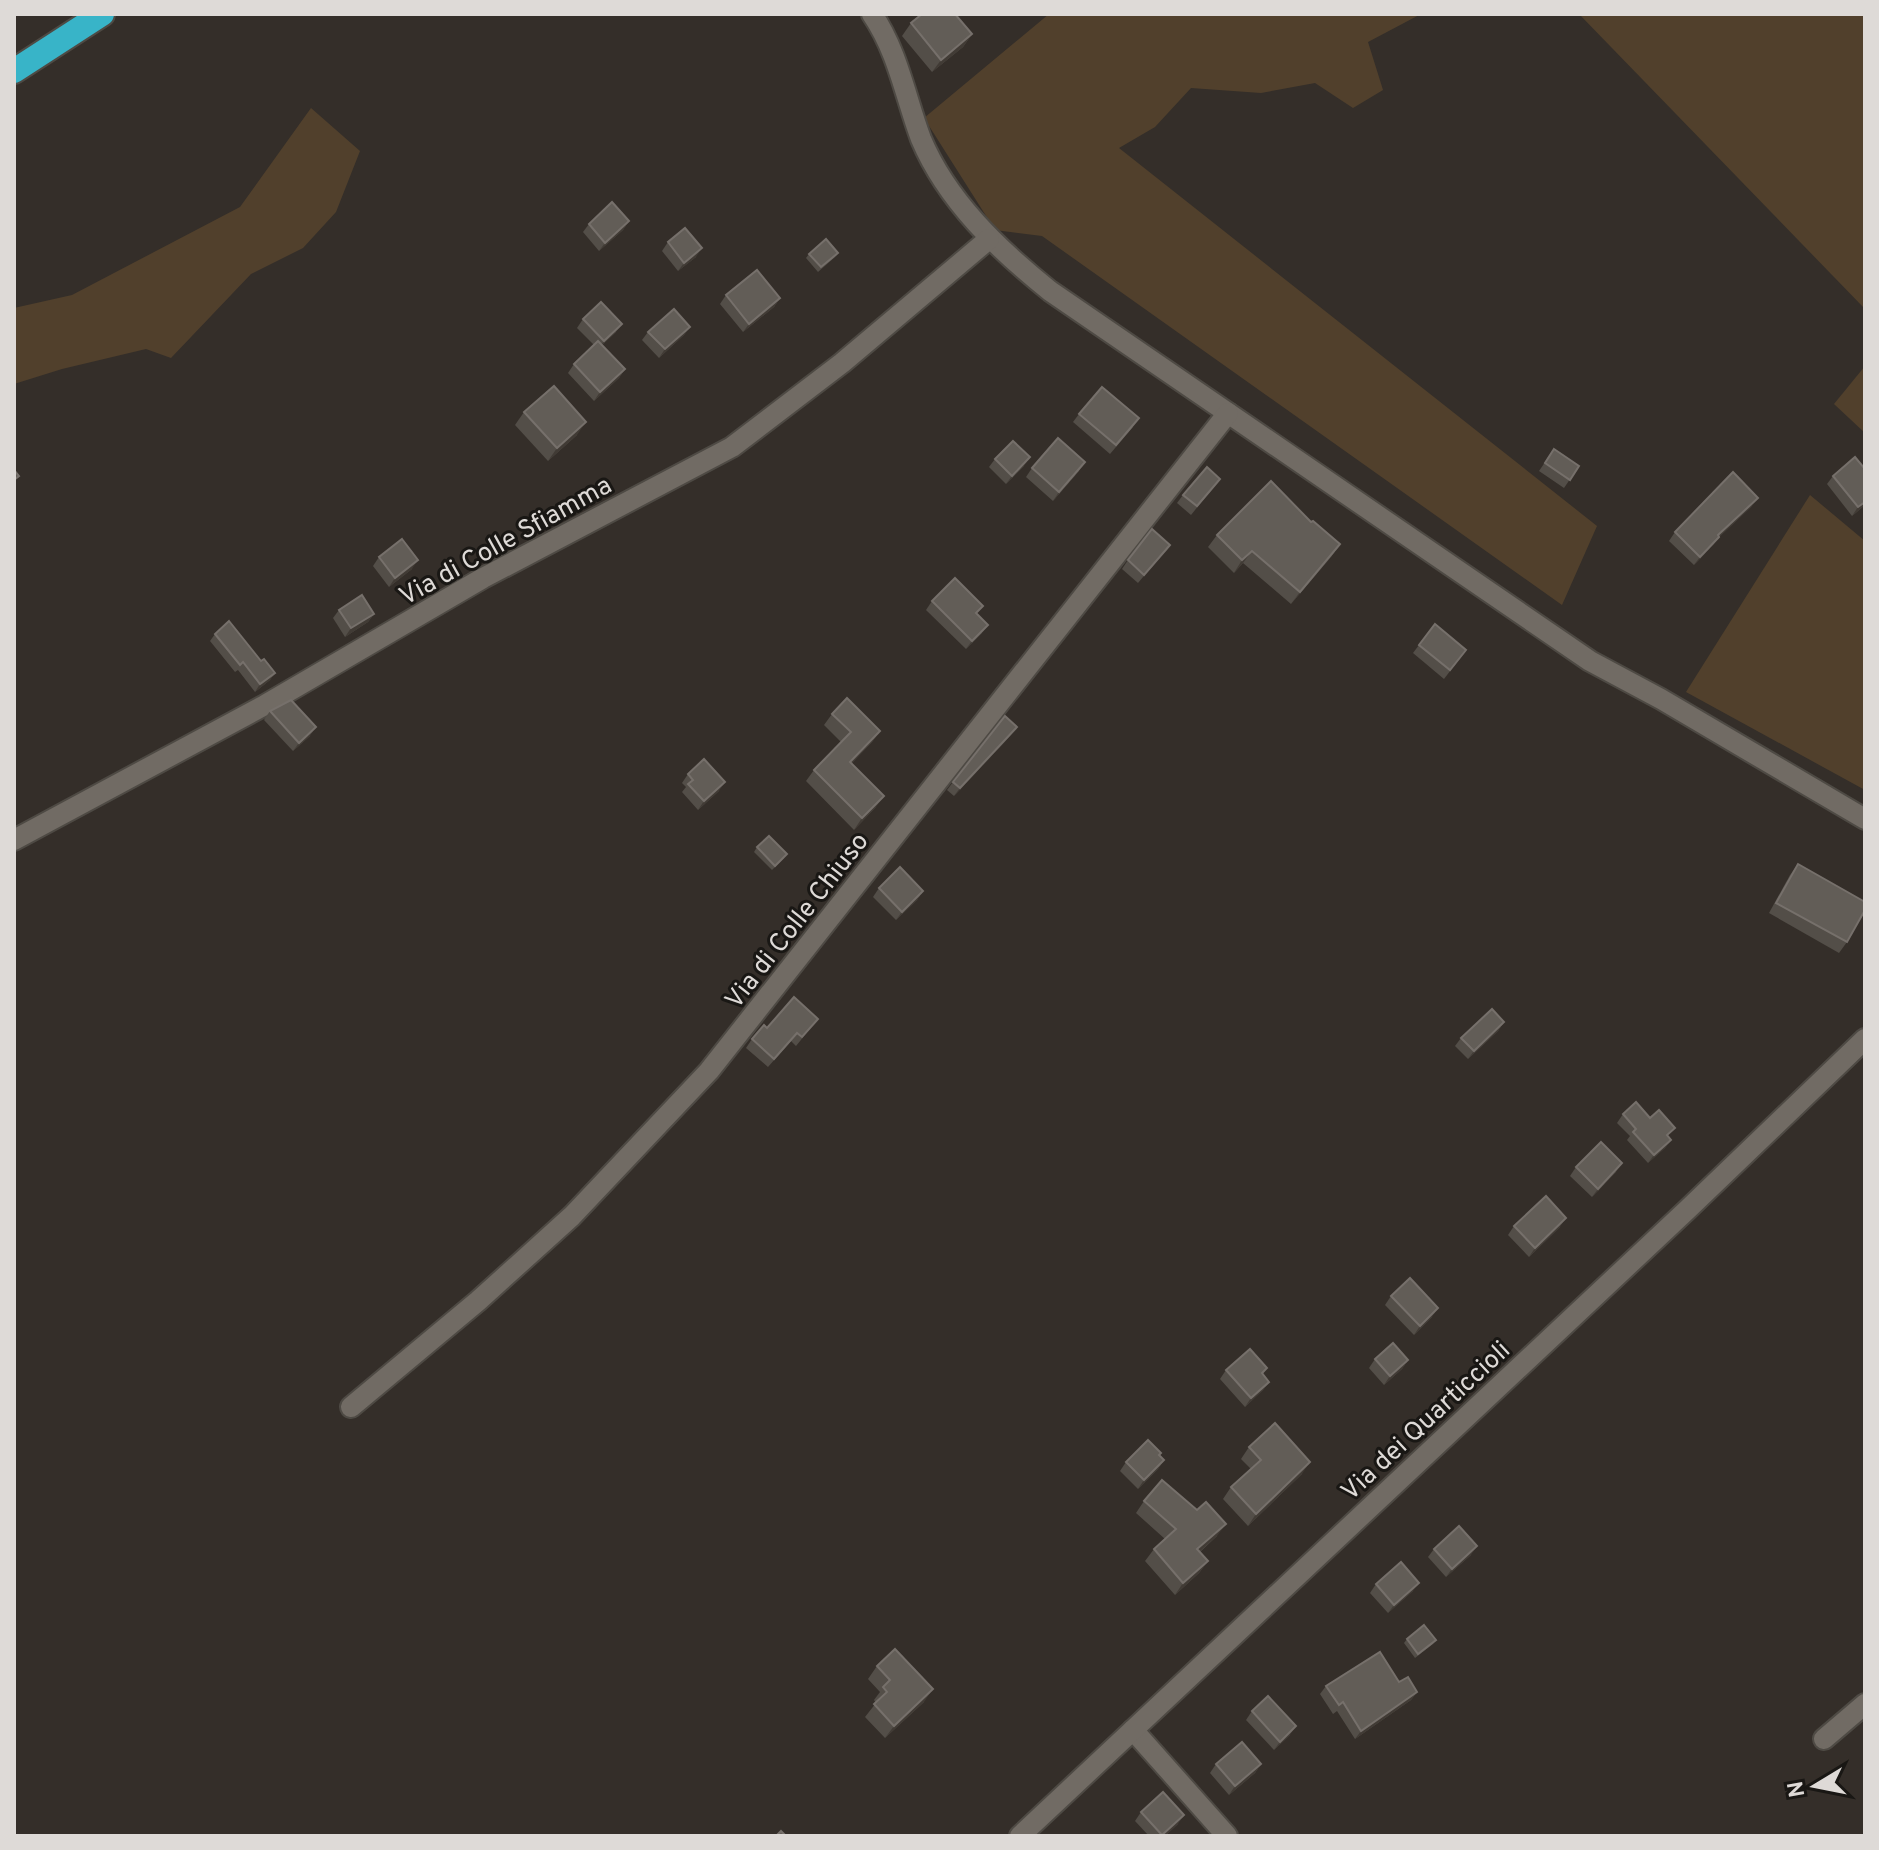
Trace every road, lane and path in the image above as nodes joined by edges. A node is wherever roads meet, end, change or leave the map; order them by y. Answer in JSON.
{"nodes":[{"id":1,"x":102,"y":14,"type":"edge"},
{"id":2,"x":872,"y":14,"type":"edge"},
{"id":3,"x":14,"y":71,"type":"edge"},
{"id":4,"x":989,"y":239,"type":"junction"},
{"id":5,"x":1228,"y":413,"type":"junction"},
{"id":6,"x":1865,"y":819,"type":"edge"},
{"id":7,"x":14,"y":840,"type":"edge"},
{"id":8,"x":1865,"y":1039,"type":"edge"},
{"id":9,"x":351,"y":1407,"type":"dead end"},
{"id":10,"x":1865,"y":1704,"type":"edge"},
{"id":11,"x":1133,"y":1730,"type":"junction"},
{"id":12,"x":1824,"y":1739,"type":"dead end"},
{"id":13,"x":1020,"y":1836,"type":"edge"},
{"id":14,"x":1227,"y":1836,"type":"edge"}],
"edges":[{"from":1,"to":3,"type":"highway"},
{"from":2,"to":4,"type":"street"},
{"from":4,"to":5,"type":"street"},
{"from":4,"to":7,"type":"street","name":"Via di Colle Sfiamma"},
{"from":5,"to":6,"type":"street"},
{"from":5,"to":9,"type":"street","name":"Via di Colle Chiuso"},
{"from":8,"to":11,"type":"street","name":"Via dei Quarticcioli"},
{"from":10,"to":12,"type":"street"},
{"from":11,"to":13,"type":"street","name":"Via dei Quarticcioli"},
{"from":11,"to":14,"type":"street"}]}
